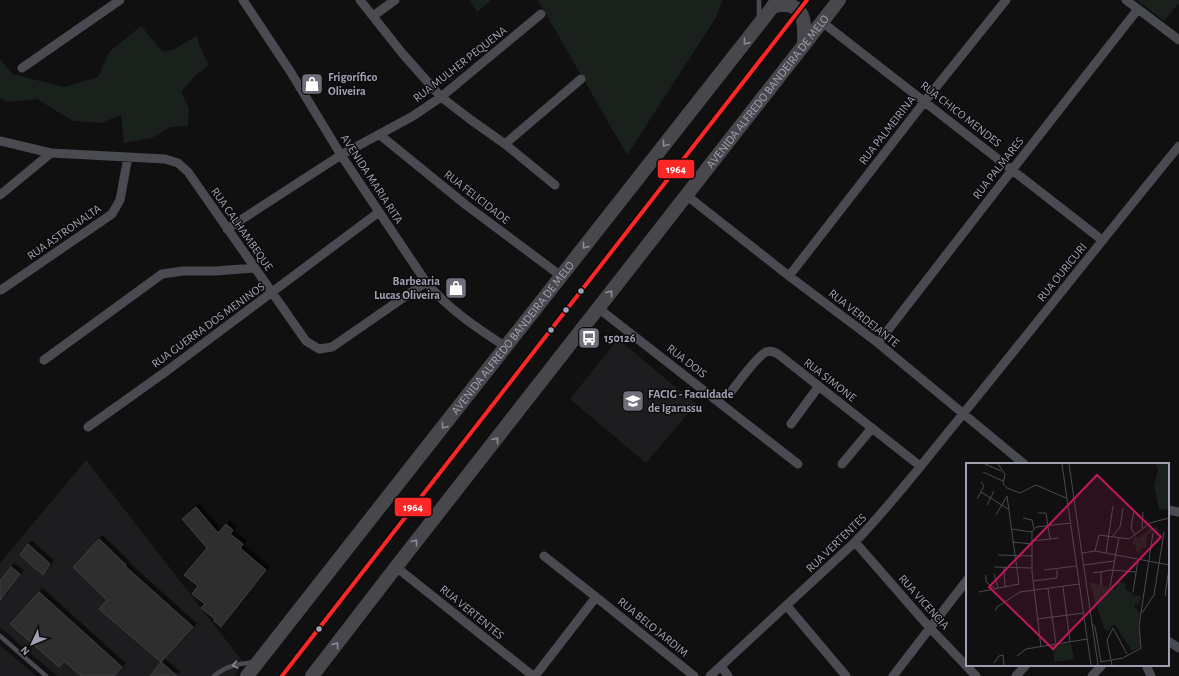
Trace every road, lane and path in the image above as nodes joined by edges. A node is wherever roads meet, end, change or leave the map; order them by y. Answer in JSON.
{"nodes":[{"id":1,"x":120,"y":0,"type":"edge"},
{"id":2,"x":360,"y":0,"type":"edge"},
{"id":3,"x":395,"y":0,"type":"edge"},
{"id":4,"x":759,"y":0,"type":"edge"},
{"id":5,"x":840,"y":0,"type":"edge"},
{"id":6,"x":1006,"y":0,"type":"edge"},
{"id":7,"x":1126,"y":0,"type":"edge"},
{"id":8,"x":248,"y":2,"type":"edge"},
{"id":9,"x":776,"y":3,"type":"edge"},
{"id":10,"x":804,"y":5,"type":"edge"},
{"id":11,"x":1138,"y":9,"type":"junction"},
{"id":12,"x":541,"y":14,"type":"dead end"},
{"id":13,"x":372,"y":16,"type":"junction"},
{"id":14,"x":822,"y":22,"type":"junction"},
{"id":15,"x":760,"y":24,"type":"junction"},
{"id":16,"x":1179,"y":40,"type":"edge"},
{"id":17,"x":804,"y":44,"type":"junction"},
{"id":18,"x":22,"y":68,"type":"dead end"},
{"id":19,"x":581,"y":79,"type":"dead end"},
{"id":20,"x":441,"y":96,"type":"junction"},
{"id":21,"x":925,"y":101,"type":"junction"},
{"id":22,"x":380,"y":135,"type":"junction"},
{"id":23,"x":0,"y":141,"type":"edge"},
{"id":24,"x":505,"y":144,"type":"junction"},
{"id":25,"x":1179,"y":146,"type":"edge"},
{"id":26,"x":51,"y":153,"type":"junction"},
{"id":27,"x":341,"y":155,"type":"junction"},
{"id":28,"x":128,"y":157,"type":"junction"},
{"id":29,"x":1012,"y":170,"type":"junction"},
{"id":30,"x":555,"y":185,"type":"dead end"},
{"id":31,"x":0,"y":195,"type":"edge"},
{"id":32,"x":686,"y":195,"type":"junction"},
{"id":33,"x":379,"y":212,"type":"junction"},
{"id":34,"x":228,"y":229,"type":"junction"},
{"id":35,"x":1102,"y":240,"type":"junction"},
{"id":36,"x":254,"y":268,"type":"junction"},
{"id":37,"x":561,"y":276,"type":"junction"},
{"id":38,"x":789,"y":276,"type":"junction"},
{"id":39,"x":426,"y":282,"type":"junction"},
{"id":40,"x":1,"y":290,"type":"dead end"},
{"id":41,"x":273,"y":292,"type":"junction"},
{"id":42,"x":598,"y":308,"type":"junction"},
{"id":43,"x":878,"y":343,"type":"junction"},
{"id":44,"x":506,"y":347,"type":"junction"},
{"id":45,"x":44,"y":360,"type":"dead end"},
{"id":46,"x":819,"y":386,"type":"junction"},
{"id":47,"x":730,"y":392,"type":"dead end"},
{"id":48,"x":964,"y":414,"type":"junction"},
{"id":49,"x":791,"y":424,"type":"dead end"},
{"id":50,"x":88,"y":427,"type":"dead end"},
{"id":51,"x":872,"y":428,"type":"junction"},
{"id":52,"x":1023,"y":463,"type":"edge"},
{"id":53,"x":798,"y":464,"type":"dead end"},
{"id":54,"x":842,"y":464,"type":"dead end"},
{"id":55,"x":920,"y":466,"type":"junction"},
{"id":56,"x":1169,"y":510,"type":"edge"},
{"id":57,"x":1179,"y":512,"type":"edge"},
{"id":58,"x":855,"y":542,"type":"junction"},
{"id":59,"x":544,"y":556,"type":"dead end"},
{"id":60,"x":396,"y":567,"type":"junction"},
{"id":61,"x":966,"y":581,"type":"edge"},
{"id":62,"x":596,"y":597,"type":"junction"},
{"id":63,"x":787,"y":606,"type":"junction"},
{"id":64,"x":930,"y":628,"type":"junction"},
{"id":65,"x":0,"y":636,"type":"edge"},
{"id":66,"x":1169,"y":642,"type":"edge"},
{"id":67,"x":1179,"y":648,"type":"edge"},
{"id":68,"x":259,"y":661,"type":"junction"},
{"id":69,"x":721,"y":666,"type":"junction"},
{"id":70,"x":966,"y":666,"type":"edge"},
{"id":71,"x":966,"y":666,"type":"edge"},
{"id":72,"x":1025,"y":666,"type":"edge"},
{"id":73,"x":1101,"y":666,"type":"edge"},
{"id":74,"x":1146,"y":666,"type":"edge"},
{"id":75,"x":46,"y":676,"type":"edge"},
{"id":76,"x":214,"y":676,"type":"edge"},
{"id":77,"x":247,"y":676,"type":"edge"},
{"id":78,"x":282,"y":676,"type":"edge"},
{"id":79,"x":312,"y":676,"type":"edge"},
{"id":80,"x":534,"y":676,"type":"edge"},
{"id":81,"x":694,"y":676,"type":"edge"},
{"id":82,"x":710,"y":676,"type":"edge"},
{"id":83,"x":728,"y":676,"type":"edge"},
{"id":84,"x":846,"y":676,"type":"edge"},
{"id":85,"x":893,"y":676,"type":"edge"},
{"id":86,"x":976,"y":676,"type":"edge"},
{"id":87,"x":1016,"y":676,"type":"edge"},
{"id":88,"x":1092,"y":676,"type":"edge"},
{"id":89,"x":1151,"y":676,"type":"edge"}],
"edges":[{"from":1,"to":18,"type":"street"},
{"from":2,"to":13,"type":"street"},
{"from":3,"to":13,"type":"street"},
{"from":4,"to":15,"type":"lane"},
{"from":5,"to":14,"type":"highway","name":"AVENIDA ALFREDO BANDEIRA DE MELO"},
{"from":6,"to":21,"type":"street","name":"RUA PALMEIRINA"},
{"from":7,"to":11,"type":"street"},
{"from":8,"to":27,"type":"street","name":"AVENIDA MARIA RITA"},
{"from":9,"to":10,"type":"highway"},
{"from":9,"to":15,"type":"highway","name":"AVENIDA ALFREDO BANDEIRA DE MELO"},
{"from":10,"to":17,"type":"highway"},
{"from":10,"to":78,"type":"lane"},
{"from":11,"to":16,"type":"street"},
{"from":11,"to":29,"type":"street","name":"RUA PALMARES"},
{"from":12,"to":20,"type":"street","name":"RUA MULHER PEQUENA"},
{"from":13,"to":20,"type":"street"},
{"from":14,"to":17,"type":"highway","name":"AVENIDA ALFREDO BANDEIRA DE MELO"},
{"from":14,"to":21,"type":"street","name":"RUA CHICO MENDES"},
{"from":15,"to":37,"type":"highway","name":"AVENIDA ALFREDO BANDEIRA DE MELO","one_way":true},
{"from":17,"to":32,"type":"highway","name":"AVENIDA ALFREDO BANDEIRA DE MELO"},
{"from":19,"to":24,"type":"street"},
{"from":20,"to":22,"type":"street","name":"RUA MULHER PEQUENA"},
{"from":20,"to":24,"type":"street"},
{"from":21,"to":29,"type":"street","name":"RUA CHICO MENDES"},
{"from":21,"to":38,"type":"street","name":"RUA PALMEIRINA"},
{"from":22,"to":27,"type":"street","name":"RUA MULHER PEQUENA"},
{"from":22,"to":37,"type":"street","name":"RUA FELICIDADE"},
{"from":23,"to":26,"type":"street","name":"RUA CALHAMBEQUE"},
{"from":24,"to":30,"type":"street"},
{"from":25,"to":35,"type":"street","name":"RUA OURICURI"},
{"from":26,"to":28,"type":"street","name":"RUA CALHAMBEQUE"},
{"from":26,"to":31,"type":"street"},
{"from":27,"to":33,"type":"street","name":"AVENIDA MARIA RITA"},
{"from":27,"to":34,"type":"street","name":"RUA MULHER PEQUENA"},
{"from":28,"to":34,"type":"street","name":"RUA CALHAMBEQUE"},
{"from":28,"to":40,"type":"street","name":"RUA ASTRONALTA"},
{"from":29,"to":35,"type":"street","name":"RUA CHICO MENDES"},
{"from":29,"to":43,"type":"street","name":"RUA PALMARES"},
{"from":32,"to":38,"type":"street","name":"RUA VERDEJANTE"},
{"from":42,"to":32,"type":"highway","name":"AVENIDA ALFREDO BANDEIRA DE MELO","one_way":true},
{"from":33,"to":39,"type":"street","name":"AVENIDA MARIA RITA"},
{"from":33,"to":41,"type":"street","name":"RUA GUERRA DOS MENINOS"},
{"from":34,"to":36,"type":"street","name":"RUA CALHAMBEQUE"},
{"from":35,"to":48,"type":"street","name":"RUA OURICURI"},
{"from":36,"to":41,"type":"street","name":"RUA CALHAMBEQUE"},
{"from":36,"to":45,"type":"street"},
{"from":37,"to":44,"type":"highway","name":"AVENIDA ALFREDO BANDEIRA DE MELO"},
{"from":38,"to":43,"type":"street","name":"RUA VERDEJANTE"},
{"from":39,"to":41,"type":"street","name":"RUA CALHAMBEQUE"},
{"from":39,"to":44,"type":"street","name":"AVENIDA MARIA RITA"},
{"from":41,"to":50,"type":"street","name":"RUA GUERRA DOS MENINOS"},
{"from":42,"to":53,"type":"street","name":"RUA DOIS"},
{"from":60,"to":42,"type":"highway","name":"AVENIDA ALFREDO BANDEIRA DE MELO","one_way":true},
{"from":43,"to":48,"type":"street","name":"RUA VERDEJANTE"},
{"from":44,"to":68,"type":"highway","name":"AVENIDA ALFREDO BANDEIRA DE MELO","one_way":true},
{"from":46,"to":47,"type":"street","name":"RUA SIMONE"},
{"from":46,"to":49,"type":"street"},
{"from":46,"to":51,"type":"street","name":"RUA SIMONE"},
{"from":48,"to":52,"type":"street","name":"RUA VERDEJANTE"},
{"from":48,"to":55,"type":"street","name":"RUA VERTENTES"},
{"from":51,"to":54,"type":"street"},
{"from":51,"to":55,"type":"street","name":"RUA SIMONE"},
{"from":55,"to":58,"type":"street","name":"RUA VERTENTES"},
{"from":56,"to":57,"type":"street"},
{"from":58,"to":63,"type":"street","name":"RUA VERTENTES"},
{"from":58,"to":64,"type":"street","name":"RUA VICENCIA"},
{"from":59,"to":62,"type":"street","name":"RUA BELO JARDIM"},
{"from":79,"to":60,"type":"highway","name":"AVENIDA ALFREDO BANDEIRA DE MELO","one_way":true},
{"from":60,"to":80,"type":"street","name":"RUA VERTENTES"},
{"from":61,"to":64,"type":"street"},
{"from":62,"to":80,"type":"street"},
{"from":62,"to":81,"type":"street","name":"RUA BELO JARDIM"},
{"from":63,"to":69,"type":"street","name":"RUA VERTENTES"},
{"from":63,"to":84,"type":"street"},
{"from":64,"to":71,"type":"street","name":"RUA VICENCIA"},
{"from":64,"to":85,"type":"street"},
{"from":65,"to":75,"type":"lane"},
{"from":66,"to":67,"type":"street"},
{"from":68,"to":76,"type":"lane","one_way":true},
{"from":68,"to":77,"type":"highway","name":"AVENIDA ALFREDO BANDEIRA DE MELO"},
{"from":69,"to":82,"type":"street","name":"RUA VERTENTES"},
{"from":69,"to":83,"type":"street"},
{"from":70,"to":86,"type":"street","name":"RUA VICENCIA"},
{"from":72,"to":87,"type":"street"},
{"from":73,"to":88,"type":"street"},
{"from":74,"to":89,"type":"street"}]}
